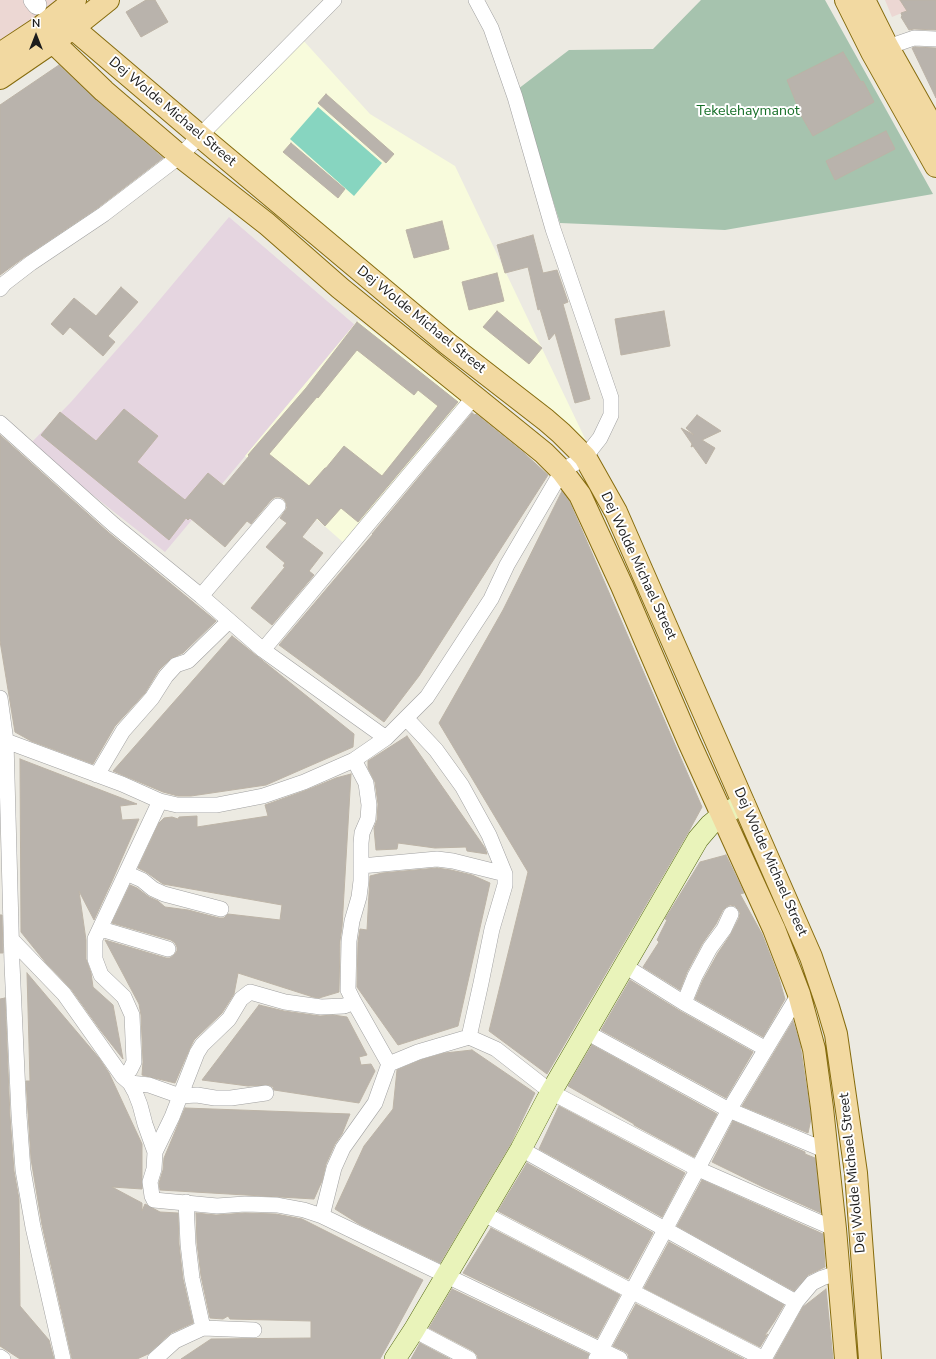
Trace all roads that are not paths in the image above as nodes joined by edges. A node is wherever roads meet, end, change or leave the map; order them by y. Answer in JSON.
{"nodes":[{"id":1,"x":108,"y":0,"type":"edge"},
{"id":2,"x":334,"y":0,"type":"edge"},
{"id":3,"x":476,"y":0,"type":"edge"},
{"id":4,"x":846,"y":0,"type":"edge"},
{"id":5,"x":864,"y":0,"type":"edge"},
{"id":6,"x":35,"y":2,"type":"edge"},
{"id":7,"x":70,"y":13,"type":"edge"},
{"id":8,"x":47,"y":35,"type":"junction"},
{"id":9,"x":936,"y":39,"type":"edge"},
{"id":10,"x":880,"y":49,"type":"junction"},
{"id":11,"x":0,"y":54,"type":"edge"},
{"id":12,"x":0,"y":78,"type":"edge"},
{"id":13,"x":936,"y":133,"type":"edge"},
{"id":14,"x":200,"y":136,"type":"junction"},
{"id":15,"x":180,"y":156,"type":"junction"},
{"id":16,"x":936,"y":166,"type":"edge"},
{"id":17,"x":359,"y":270,"type":"junction"},
{"id":18,"x":340,"y":288,"type":"junction"},
{"id":19,"x":0,"y":289,"type":"edge"},
{"id":20,"x":474,"y":397,"type":"junction"},
{"id":21,"x":0,"y":423,"type":"edge"},
{"id":22,"x":585,"y":456,"type":"junction"},
{"id":23,"x":562,"y":471,"type":"junction"},
{"id":24,"x":278,"y":506,"type":"dead end"},
{"id":25,"x":616,"y":512,"type":"junction"},
{"id":26,"x":595,"y":526,"type":"junction"},
{"id":27,"x":201,"y":596,"type":"junction"},
{"id":28,"x":229,"y":621,"type":"junction"},
{"id":29,"x":263,"y":650,"type":"junction"},
{"id":30,"x":0,"y":698,"type":"edge"},
{"id":31,"x":406,"y":718,"type":"junction"},
{"id":32,"x":386,"y":738,"type":"junction"},
{"id":33,"x":6,"y":741,"type":"junction"},
{"id":34,"x":354,"y":760,"type":"junction"},
{"id":35,"x":4,"y":767,"type":"edge"},
{"id":36,"x":97,"y":775,"type":"junction"},
{"id":37,"x":160,"y":801,"type":"junction"},
{"id":38,"x":744,"y":803,"type":"junction"},
{"id":39,"x":4,"y":807,"type":"edge"},
{"id":40,"x":722,"y":815,"type":"junction"},
{"id":41,"x":361,"y":866,"type":"junction"},
{"id":42,"x":126,"y":873,"type":"junction"},
{"id":43,"x":505,"y":874,"type":"junction"},
{"id":44,"x":221,"y":909,"type":"dead end"},
{"id":45,"x":731,"y":914,"type":"dead end"},
{"id":46,"x":101,"y":929,"type":"junction"},
{"id":47,"x":13,"y":940,"type":"junction"},
{"id":48,"x":168,"y":949,"type":"dead end"},
{"id":49,"x":6,"y":962,"type":"edge"},
{"id":50,"x":625,"y":966,"type":"junction"},
{"id":51,"x":799,"y":994,"type":"junction"},
{"id":52,"x":354,"y":1002,"type":"junction"},
{"id":53,"x":684,"y":1003,"type":"junction"},
{"id":54,"x":586,"y":1032,"type":"junction"},
{"id":55,"x":469,"y":1037,"type":"junction"},
{"id":56,"x":766,"y":1049,"type":"junction"},
{"id":57,"x":389,"y":1064,"type":"junction"},
{"id":58,"x":126,"y":1079,"type":"junction"},
{"id":59,"x":551,"y":1092,"type":"junction"},
{"id":60,"x":266,"y":1093,"type":"dead end"},
{"id":61,"x":180,"y":1096,"type":"junction"},
{"id":62,"x":729,"y":1110,"type":"junction"},
{"id":63,"x":521,"y":1149,"type":"junction"},
{"id":64,"x":827,"y":1151,"type":"junction"},
{"id":65,"x":155,"y":1152,"type":"junction"},
{"id":66,"x":698,"y":1169,"type":"junction"},
{"id":67,"x":186,"y":1202,"type":"junction"},
{"id":68,"x":482,"y":1213,"type":"junction"},
{"id":69,"x":322,"y":1216,"type":"junction"},
{"id":70,"x":666,"y":1229,"type":"junction"},
{"id":71,"x":835,"y":1229,"type":"junction"},
{"id":72,"x":839,"y":1275,"type":"junction"},
{"id":73,"x":446,"y":1277,"type":"junction"},
{"id":74,"x":633,"y":1292,"type":"junction"},
{"id":75,"x":796,"y":1302,"type":"junction"},
{"id":76,"x":203,"y":1328,"type":"junction"},
{"id":77,"x":254,"y":1330,"type":"dead end"},
{"id":78,"x":414,"y":1330,"type":"junction"},
{"id":79,"x":599,"y":1354,"type":"edge"},
{"id":80,"x":0,"y":1357,"type":"edge"},
{"id":81,"x":3,"y":1359,"type":"edge"},
{"id":82,"x":63,"y":1359,"type":"edge"},
{"id":83,"x":155,"y":1359,"type":"edge"},
{"id":84,"x":395,"y":1359,"type":"edge"},
{"id":85,"x":469,"y":1359,"type":"edge"},
{"id":86,"x":620,"y":1359,"type":"edge"},
{"id":87,"x":764,"y":1359,"type":"edge"},
{"id":88,"x":846,"y":1359,"type":"edge"},
{"id":89,"x":870,"y":1359,"type":"edge"}],
"edges":[{"from":1,"to":7,"type":"main road"},
{"from":2,"to":14,"type":"street"},
{"from":3,"to":22,"type":"street"},
{"from":4,"to":10,"type":"main road"},
{"from":5,"to":10,"type":"main road"},
{"from":6,"to":7,"type":"street","name":"Dej Wolde Michael Street"},
{"from":6,"to":8,"type":"street","name":"Dej Wolde Michael Street"},
{"from":7,"to":8,"type":"main road"},
{"from":7,"to":14,"type":"main road","name":"Dej Wolde Michael Street"},
{"from":8,"to":11,"type":"main road"},
{"from":8,"to":12,"type":"main road"},
{"from":8,"to":15,"type":"main road","name":"Dej Wolde Michael Street"},
{"from":9,"to":10,"type":"street"},
{"from":10,"to":13,"type":"main road"},
{"from":10,"to":16,"type":"main road"},
{"from":14,"to":15,"type":"street"},
{"from":14,"to":17,"type":"main road","name":"Dej Wolde Michael Street"},
{"from":15,"to":18,"type":"main road","name":"Dej Wolde Michael Street"},
{"from":15,"to":19,"type":"street"},
{"from":17,"to":18,"type":"main road"},
{"from":17,"to":22,"type":"main road","name":"Dej Wolde Michael Street"},
{"from":18,"to":20,"type":"main road","name":"Dej Wolde Michael Street"},
{"from":20,"to":23,"type":"main road","name":"Dej Wolde Michael Street"},
{"from":20,"to":29,"type":"street"},
{"from":21,"to":27,"type":"street"},
{"from":22,"to":23,"type":"street"},
{"from":22,"to":25,"type":"main road","name":"Dej Wolde Michael Street"},
{"from":23,"to":26,"type":"main road","name":"Dej Wolde Michael Street"},
{"from":23,"to":31,"type":"street"},
{"from":24,"to":27,"type":"street"},
{"from":25,"to":26,"type":"street"},
{"from":25,"to":38,"type":"main road","name":"Dej Wolde Michael Street"},
{"from":26,"to":40,"type":"main road","name":"Dej Wolde Michael Street"},
{"from":27,"to":28,"type":"street"},
{"from":28,"to":29,"type":"street"},
{"from":28,"to":36,"type":"street"},
{"from":29,"to":32,"type":"street"},
{"from":30,"to":33,"type":"street"},
{"from":31,"to":32,"type":"street"},
{"from":31,"to":43,"type":"street"},
{"from":32,"to":34,"type":"street"},
{"from":33,"to":35,"type":"street"},
{"from":33,"to":36,"type":"street"},
{"from":34,"to":37,"type":"street"},
{"from":34,"to":41,"type":"street"},
{"from":35,"to":39,"type":"street"},
{"from":36,"to":37,"type":"street"},
{"from":37,"to":42,"type":"street"},
{"from":38,"to":40,"type":"main road"},
{"from":38,"to":89,"type":"main road","name":"Dej Wolde Michael Street"},
{"from":39,"to":47,"type":"street"},
{"from":40,"to":50,"type":"main road"},
{"from":40,"to":51,"type":"main road","name":"Dej Wolde Michael Street"},
{"from":41,"to":43,"type":"street"},
{"from":41,"to":52,"type":"street"},
{"from":42,"to":44,"type":"street"},
{"from":42,"to":46,"type":"street"},
{"from":43,"to":55,"type":"street"},
{"from":45,"to":53,"type":"street"},
{"from":46,"to":48,"type":"street"},
{"from":46,"to":58,"type":"street"},
{"from":47,"to":49,"type":"street"},
{"from":47,"to":58,"type":"street"},
{"from":49,"to":82,"type":"street"},
{"from":50,"to":53,"type":"street"},
{"from":50,"to":54,"type":"main road"},
{"from":51,"to":56,"type":"street"},
{"from":51,"to":64,"type":"main road","name":"Dej Wolde Michael Street"},
{"from":52,"to":57,"type":"street"},
{"from":52,"to":61,"type":"street"},
{"from":53,"to":56,"type":"street"},
{"from":54,"to":59,"type":"main road"},
{"from":54,"to":62,"type":"street"},
{"from":55,"to":57,"type":"street"},
{"from":55,"to":59,"type":"street"},
{"from":56,"to":62,"type":"street"},
{"from":57,"to":69,"type":"street"},
{"from":58,"to":61,"type":"street"},
{"from":58,"to":65,"type":"street"},
{"from":59,"to":63,"type":"main road"},
{"from":59,"to":66,"type":"street"},
{"from":60,"to":61,"type":"street"},
{"from":61,"to":65,"type":"street"},
{"from":62,"to":64,"type":"street"},
{"from":62,"to":66,"type":"street"},
{"from":63,"to":68,"type":"main road"},
{"from":63,"to":70,"type":"street"},
{"from":64,"to":71,"type":"main road","name":"Dej Wolde Michael Street"},
{"from":65,"to":67,"type":"street"},
{"from":66,"to":70,"type":"street"},
{"from":66,"to":71,"type":"street"},
{"from":67,"to":69,"type":"street"},
{"from":67,"to":76,"type":"street"},
{"from":68,"to":73,"type":"main road"},
{"from":68,"to":74,"type":"street"},
{"from":69,"to":73,"type":"street"},
{"from":70,"to":74,"type":"street"},
{"from":70,"to":75,"type":"street"},
{"from":71,"to":72,"type":"main road","name":"Dej Wolde Michael Street"},
{"from":72,"to":75,"type":"street"},
{"from":72,"to":88,"type":"main road","name":"Dej Wolde Michael Street"},
{"from":73,"to":78,"type":"main road"},
{"from":73,"to":79,"type":"street"},
{"from":74,"to":79,"type":"street"},
{"from":74,"to":87,"type":"street"},
{"from":75,"to":87,"type":"street"},
{"from":76,"to":77,"type":"street"},
{"from":76,"to":83,"type":"street"},
{"from":78,"to":84,"type":"main road"},
{"from":78,"to":85,"type":"street"},
{"from":79,"to":86,"type":"street"},
{"from":80,"to":81,"type":"street"}]}
